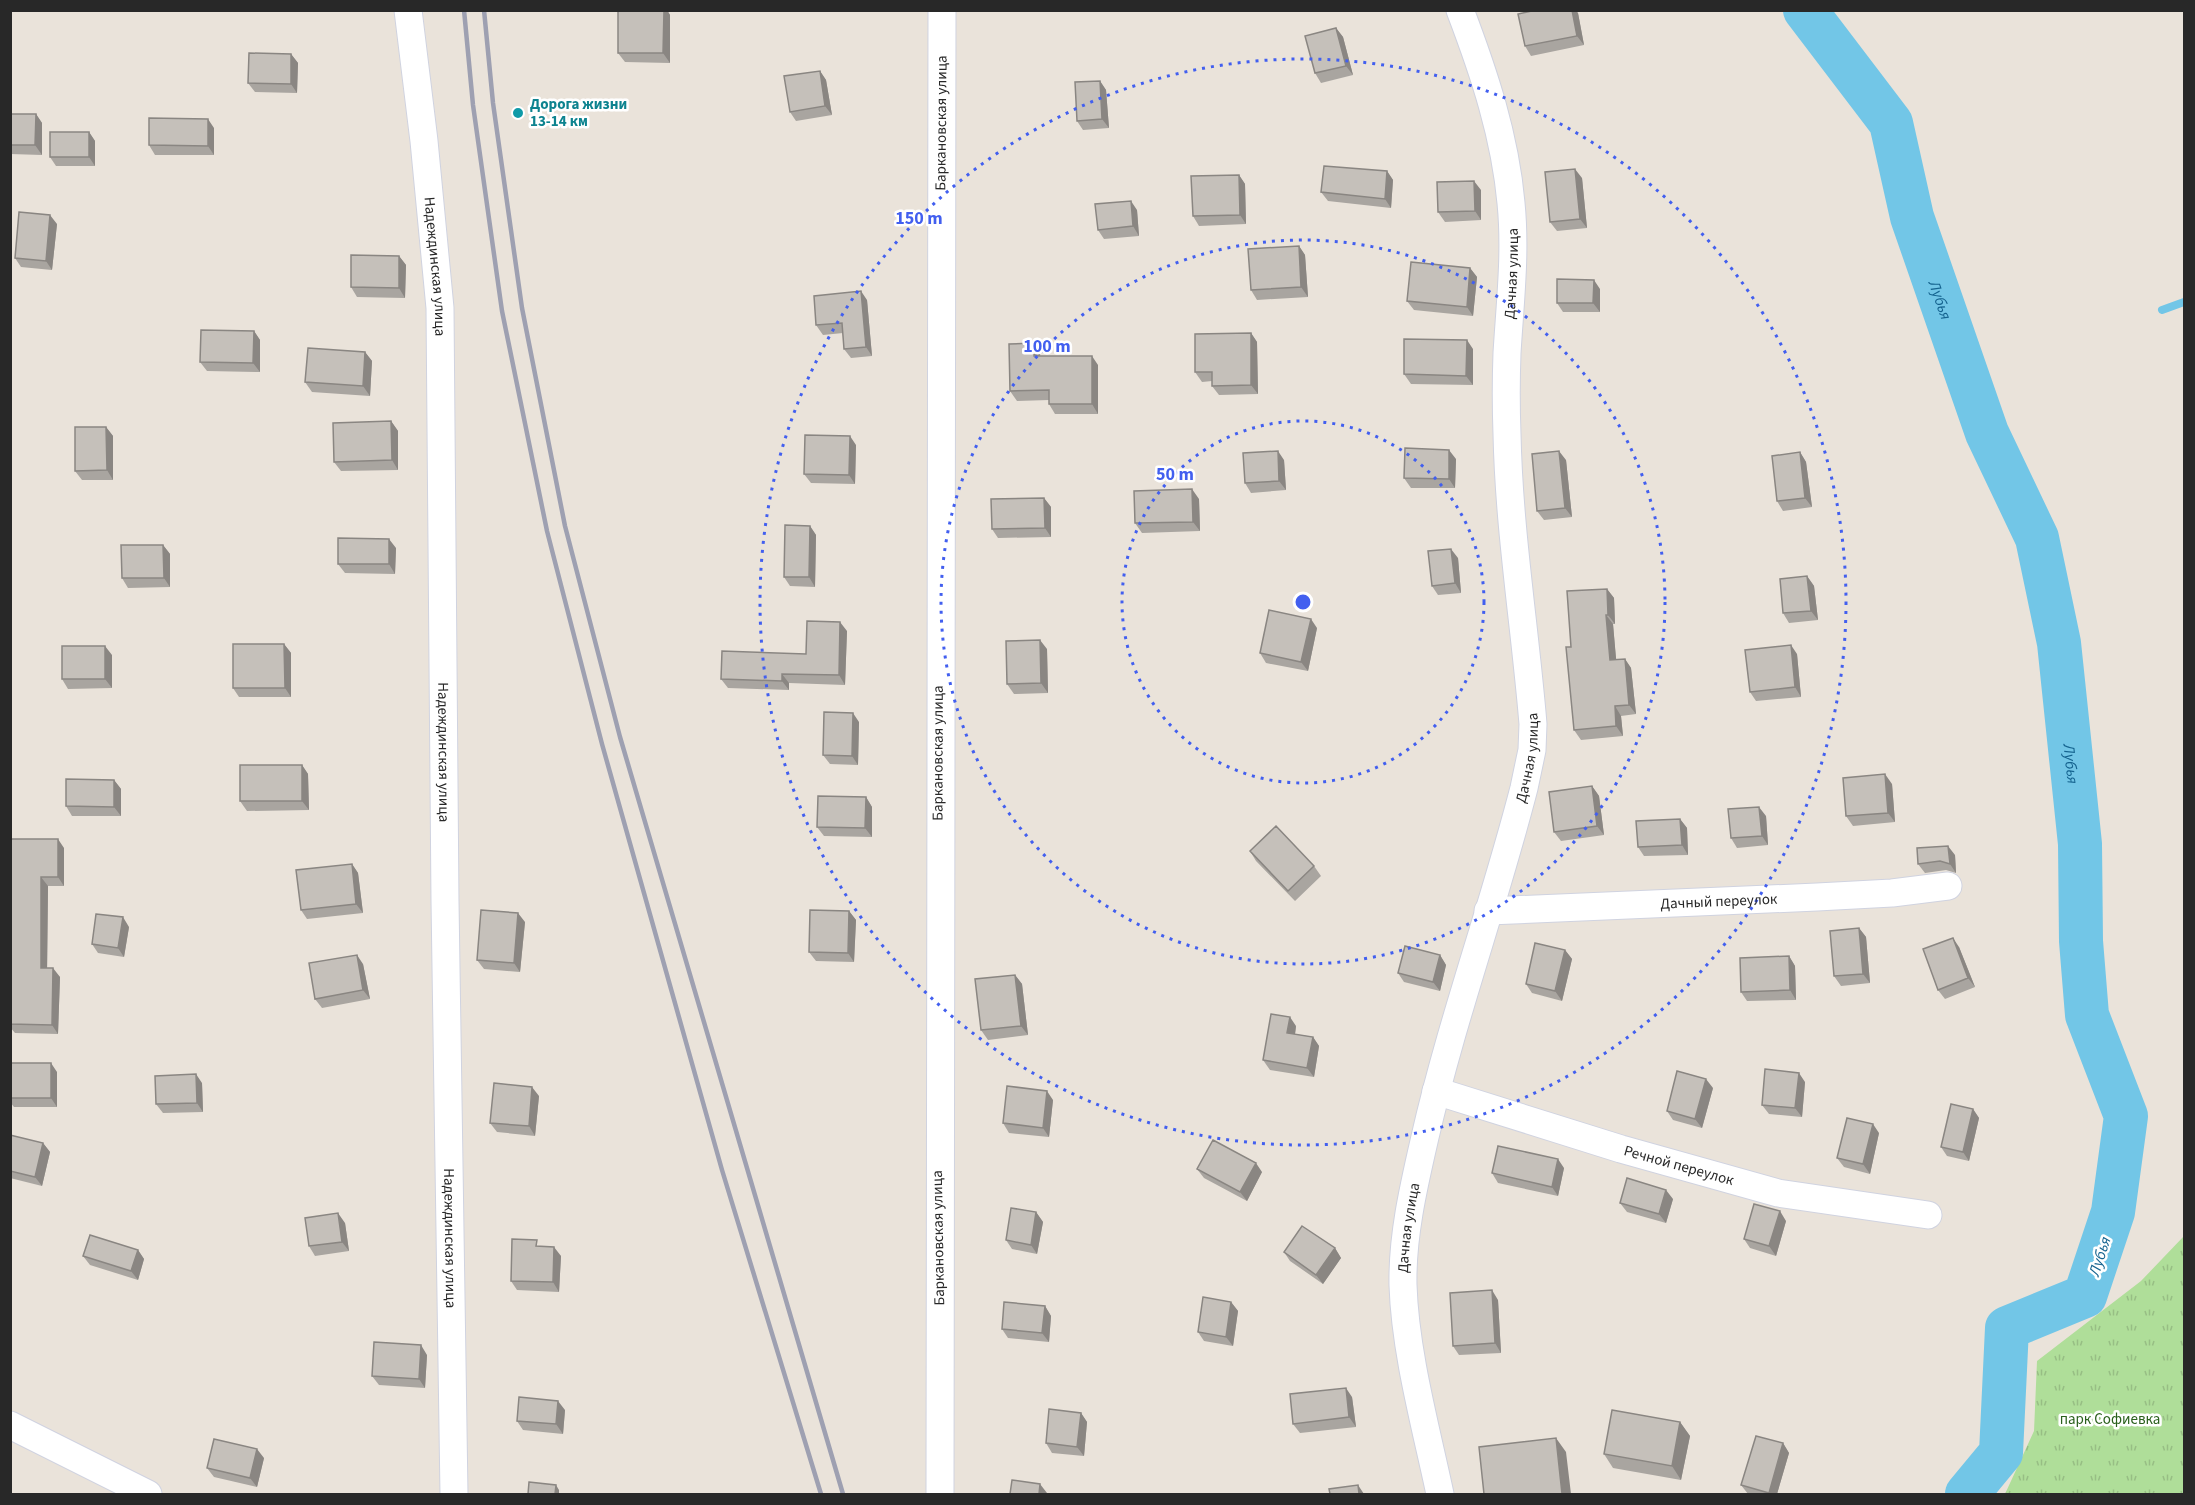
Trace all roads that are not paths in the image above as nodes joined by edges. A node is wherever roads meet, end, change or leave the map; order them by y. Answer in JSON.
{"nodes":[{"id":1,"x":408,"y":10,"type":"edge"},
{"id":2,"x":942,"y":10,"type":"edge"},
{"id":3,"x":1460,"y":10,"type":"edge"},
{"id":4,"x":1948,"y":886,"type":"dead end"},
{"id":5,"x":1488,"y":911,"type":"junction"},
{"id":6,"x":1436,"y":1090,"type":"junction"},
{"id":7,"x":1928,"y":1215,"type":"dead end"},
{"id":8,"x":10,"y":1425,"type":"edge"},
{"id":9,"x":148,"y":1494,"type":"edge"},
{"id":10,"x":454,"y":1494,"type":"edge"},
{"id":11,"x":940,"y":1494,"type":"edge"},
{"id":12,"x":1440,"y":1494,"type":"edge"}],
"edges":[{"from":1,"to":10,"type":"street","name":"Надеждинская улица"},
{"from":2,"to":11,"type":"street","name":"Баркановская улица"},
{"from":3,"to":5,"type":"street","name":"Дачная улица"},
{"from":4,"to":5,"type":"street","name":"Дачный переулок"},
{"from":5,"to":6,"type":"street","name":"Дачная улица"},
{"from":6,"to":7,"type":"street","name":"Речной переулок"},
{"from":6,"to":12,"type":"street","name":"Дачная улица"},
{"from":8,"to":9,"type":"street"}]}
